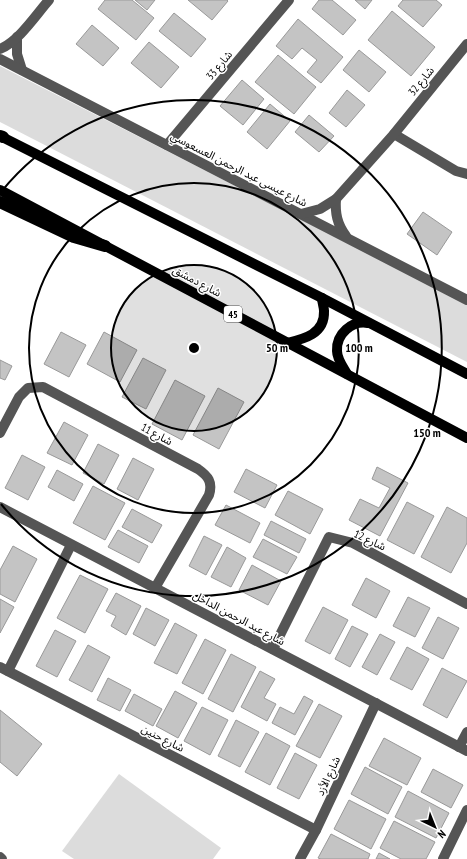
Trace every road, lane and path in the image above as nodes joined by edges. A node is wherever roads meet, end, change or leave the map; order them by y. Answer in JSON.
{"nodes":[{"id":1,"x":49,"y":0,"type":"edge"},
{"id":2,"x":289,"y":0,"type":"edge"},
{"id":3,"x":17,"y":37,"type":"junction"},
{"id":4,"x":467,"y":44,"type":"edge"},
{"id":5,"x":0,"y":49,"type":"edge"},
{"id":6,"x":0,"y":59,"type":"edge"},
{"id":7,"x":22,"y":70,"type":"junction"},
{"id":8,"x":394,"y":134,"type":"junction"},
{"id":9,"x":1,"y":136,"type":"edge"},
{"id":10,"x":167,"y":145,"type":"junction"},
{"id":11,"x":467,"y":174,"type":"edge"},
{"id":12,"x":0,"y":190,"type":"edge"},
{"id":13,"x":336,"y":199,"type":"junction"},
{"id":14,"x":0,"y":202,"type":"edge"},
{"id":15,"x":302,"y":214,"type":"junction"},
{"id":16,"x":347,"y":238,"type":"junction"},
{"id":17,"x":105,"y":246,"type":"junction"},
{"id":18,"x":322,"y":298,"type":"junction"},
{"id":19,"x":467,"y":300,"type":"edge"},
{"id":20,"x":372,"y":324,"type":"junction"},
{"id":21,"x":287,"y":343,"type":"junction"},
{"id":22,"x":347,"y":374,"type":"junction"},
{"id":23,"x":467,"y":374,"type":"edge"},
{"id":24,"x":0,"y":433,"type":"edge"},
{"id":25,"x":467,"y":438,"type":"edge"},
{"id":26,"x":0,"y":507,"type":"edge"},
{"id":27,"x":71,"y":545,"type":"junction"},
{"id":28,"x":155,"y":588,"type":"junction"},
{"id":29,"x":467,"y":604,"type":"edge"},
{"id":30,"x":273,"y":649,"type":"junction"},
{"id":31,"x":4,"y":669,"type":"edge"},
{"id":32,"x":376,"y":703,"type":"junction"},
{"id":33,"x":467,"y":732,"type":"edge"},
{"id":34,"x":463,"y":749,"type":"edge"},
{"id":35,"x":467,"y":810,"type":"edge"},
{"id":36,"x":316,"y":830,"type":"junction"},
{"id":37,"x":0,"y":857,"type":"edge"},
{"id":38,"x":2,"y":859,"type":"edge"},
{"id":39,"x":300,"y":859,"type":"edge"},
{"id":40,"x":443,"y":859,"type":"edge"}],
"edges":[{"from":1,"to":3,"type":"street"},
{"from":2,"to":10,"type":"street","name":"شارع 33"},
{"from":3,"to":5,"type":"street"},
{"from":3,"to":7,"type":"street"},
{"from":4,"to":8,"type":"street","name":"شارع 32"},
{"from":6,"to":7,"type":"street","name":"شارع عيسى عبد الرحمن العسعوسي"},
{"from":7,"to":10,"type":"street","name":"شارع عيسى عبد الرحمن العسعوسي"},
{"from":8,"to":11,"type":"street"},
{"from":8,"to":13,"type":"street","name":"شارع 32"},
{"from":9,"to":18,"type":"main road"},
{"from":10,"to":15,"type":"street","name":"شارع عيسى عبد الرحمن العسعوسي"},
{"from":12,"to":17,"type":"main road","name":"شارع دمشق","number":"45"},
{"from":13,"to":15,"type":"street","name":"شارع 32"},
{"from":13,"to":16,"type":"street"},
{"from":14,"to":17,"type":"highway"},
{"from":15,"to":16,"type":"street","name":"شارع عيسى عبد الرحمن العسعوسي"},
{"from":16,"to":19,"type":"street","name":"شارع عيسى عبد الرحمن العسعوسي"},
{"from":17,"to":21,"type":"main road","name":"شارع دمشق","number":"45"},
{"from":18,"to":20,"type":"main road"},
{"from":18,"to":21,"type":"main road"},
{"from":20,"to":22,"type":"main road"},
{"from":20,"to":23,"type":"main road"},
{"from":21,"to":22,"type":"main road","name":"شارع دمشق","number":"45"},
{"from":22,"to":25,"type":"main road","name":"شارع دمشق","number":"45"},
{"from":24,"to":28,"type":"street","name":"شارع 11"},
{"from":26,"to":27,"type":"street","name":"شارع عبد الرحمن الداخل"},
{"from":27,"to":28,"type":"street","name":"شارع عبد الرحمن الداخل"},
{"from":27,"to":31,"type":"street"},
{"from":28,"to":30,"type":"street","name":"شارع عبد الرحمن الداخل"},
{"from":29,"to":30,"type":"street","name":"شارع 12"},
{"from":30,"to":32,"type":"street","name":"شارع عبد الرحمن الداخل"},
{"from":31,"to":36,"type":"street","name":"شارع حنين"},
{"from":32,"to":34,"type":"street","name":"شارع عبد الرحمن الداخل"},
{"from":32,"to":36,"type":"street","name":"شارع الأزد"},
{"from":33,"to":34,"type":"street"},
{"from":35,"to":40,"type":"street"},
{"from":36,"to":39,"type":"street","name":"شارع الأزد"},
{"from":37,"to":38,"type":"street"}]}
